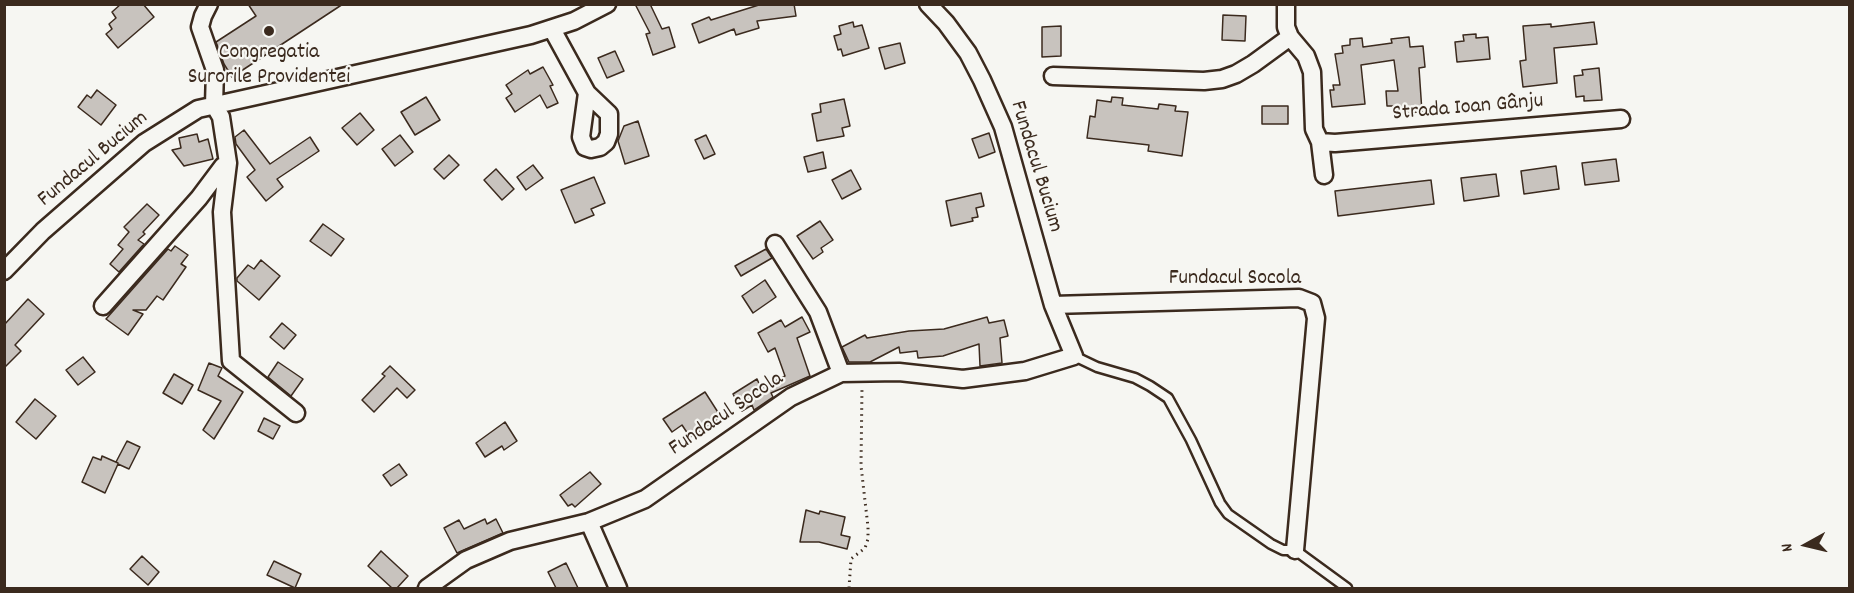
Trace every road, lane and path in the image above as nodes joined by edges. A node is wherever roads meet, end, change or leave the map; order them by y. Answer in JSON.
{"nodes":[{"id":1,"x":209,"y":4,"type":"edge"},
{"id":2,"x":607,"y":4,"type":"edge"},
{"id":3,"x":928,"y":4,"type":"edge"},
{"id":4,"x":1286,"y":4,"type":"edge"},
{"id":5,"x":552,"y":29,"type":"junction"},
{"id":6,"x":1290,"y":37,"type":"junction"},
{"id":7,"x":1053,"y":76,"type":"dead end"},
{"id":8,"x":587,"y":93,"type":"dead end"},
{"id":9,"x":214,"y":105,"type":"junction"},
{"id":10,"x":1621,"y":119,"type":"dead end"},
{"id":11,"x":1320,"y":142,"type":"junction"},
{"id":12,"x":228,"y":164,"type":"junction"},
{"id":13,"x":1324,"y":175,"type":"dead end"},
{"id":14,"x":775,"y":244,"type":"dead end"},
{"id":15,"x":4,"y":271,"type":"edge"},
{"id":16,"x":1053,"y":305,"type":"junction"},
{"id":17,"x":103,"y":306,"type":"dead end"},
{"id":18,"x":1074,"y":356,"type":"junction"},
{"id":19,"x":842,"y":373,"type":"junction"},
{"id":20,"x":862,"y":373,"type":"junction"},
{"id":21,"x":296,"y":413,"type":"dead end"},
{"id":22,"x":589,"y":522,"type":"junction"},
{"id":23,"x":1295,"y":550,"type":"junction"},
{"id":24,"x":427,"y":588,"type":"edge"},
{"id":25,"x":618,"y":588,"type":"edge"},
{"id":26,"x":849,"y":588,"type":"edge"},
{"id":27,"x":1347,"y":588,"type":"edge"}],
"edges":[{"from":1,"to":9,"type":"street"},
{"from":2,"to":5,"type":"street","name":"Fundacul Bucium"},
{"from":3,"to":16,"type":"street","name":"Fundacul Bucium"},
{"from":4,"to":6,"type":"street"},
{"from":5,"to":8,"type":"street"},
{"from":5,"to":9,"type":"street","name":"Fundacul Bucium"},
{"from":6,"to":7,"type":"street"},
{"from":6,"to":11,"type":"street"},
{"from":9,"to":12,"type":"street"},
{"from":9,"to":15,"type":"street","name":"Fundacul Bucium"},
{"from":10,"to":11,"type":"street","name":"Strada Ioan Gânju"},
{"from":11,"to":13,"type":"street"},
{"from":12,"to":17,"type":"street"},
{"from":12,"to":21,"type":"street"},
{"from":14,"to":19,"type":"street"},
{"from":16,"to":18,"type":"street","name":"Fundacul Bucium"},
{"from":16,"to":23,"type":"street","name":"Fundacul Socola"},
{"from":18,"to":20,"type":"street","name":"Fundacul Socola"},
{"from":18,"to":23,"type":"lane"},
{"from":19,"to":20,"type":"street","name":"Fundacul Socola"},
{"from":19,"to":22,"type":"street","name":"Fundacul Socola"},
{"from":20,"to":26,"type":"path"},
{"from":22,"to":24,"type":"street","name":"Fundacul Socola"},
{"from":22,"to":25,"type":"street"},
{"from":23,"to":27,"type":"lane"}]}
